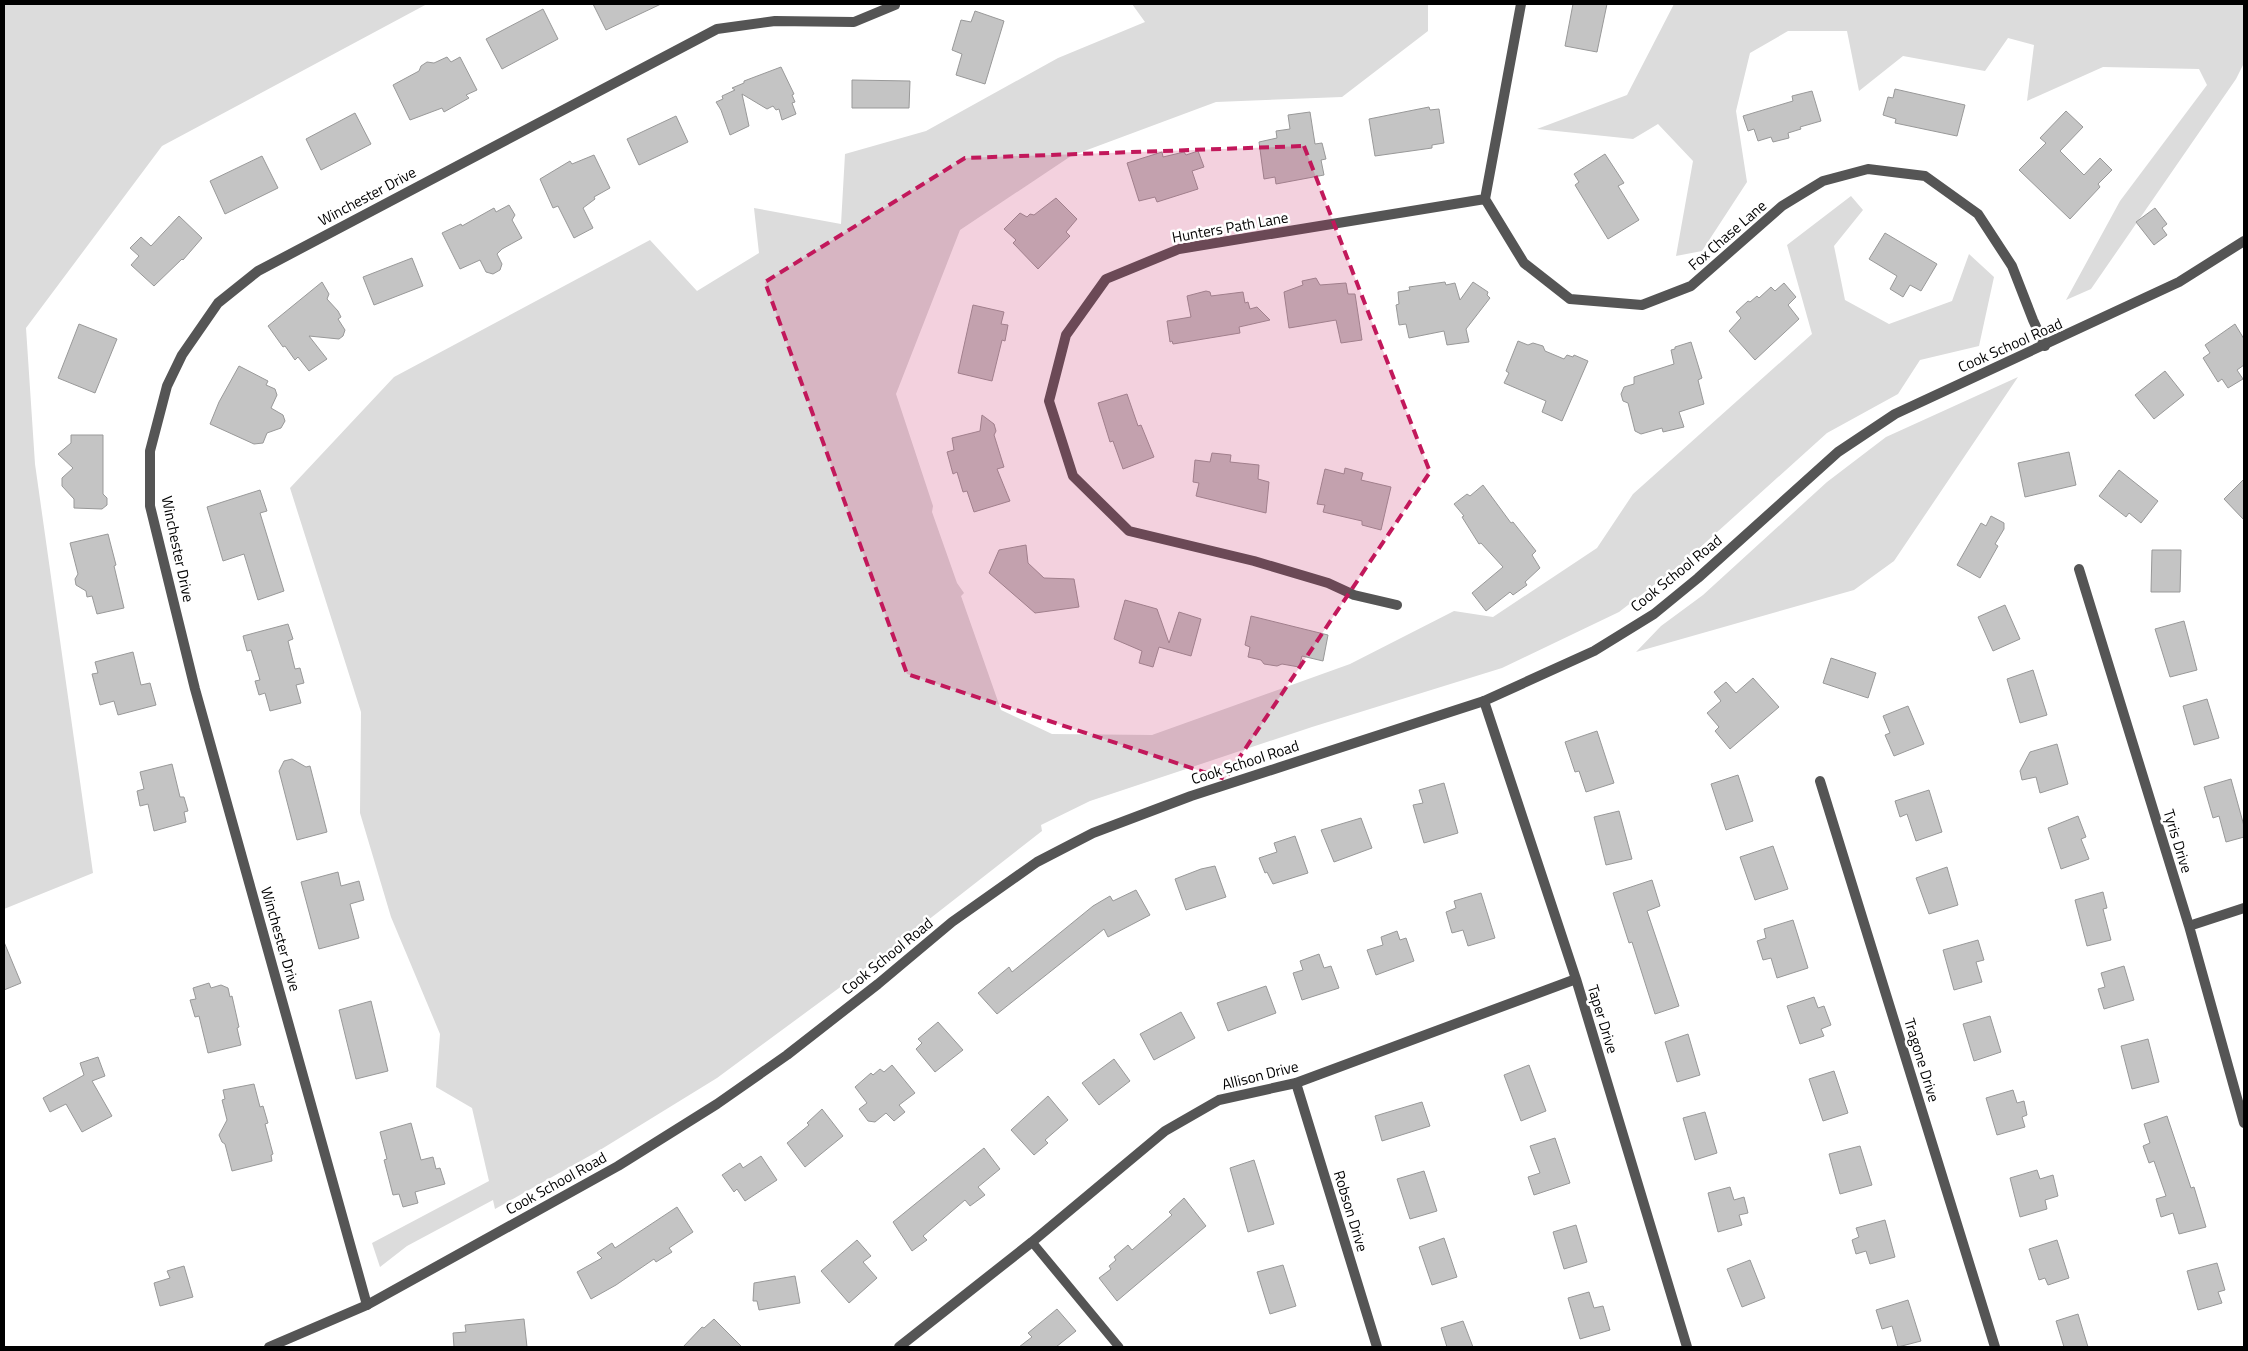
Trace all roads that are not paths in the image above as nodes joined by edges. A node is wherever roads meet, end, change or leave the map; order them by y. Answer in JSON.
{"nodes":[{"id":1,"x":1521,"y":4,"type":"edge"},
{"id":2,"x":895,"y":6,"type":"dead end"},
{"id":3,"x":1485,"y":199,"type":"junction"},
{"id":4,"x":2244,"y":241,"type":"edge"},
{"id":5,"x":2045,"y":346,"type":"junction"},
{"id":6,"x":2078,"y":569,"type":"dead end"},
{"id":7,"x":1397,"y":605,"type":"dead end"},
{"id":8,"x":1484,"y":702,"type":"junction"},
{"id":9,"x":1820,"y":781,"type":"dead end"},
{"id":10,"x":2244,"y":908,"type":"edge"},
{"id":11,"x":2189,"y":926,"type":"junction"},
{"id":12,"x":1576,"y":979,"type":"junction"},
{"id":13,"x":1296,"y":1083,"type":"junction"},
{"id":14,"x":2244,"y":1123,"type":"edge"},
{"id":15,"x":1032,"y":1242,"type":"junction"},
{"id":16,"x":367,"y":1305,"type":"junction"},
{"id":17,"x":269,"y":1347,"type":"edge"},
{"id":18,"x":899,"y":1347,"type":"edge"},
{"id":19,"x":1119,"y":1347,"type":"edge"},
{"id":20,"x":1378,"y":1347,"type":"edge"},
{"id":21,"x":1688,"y":1347,"type":"edge"},
{"id":22,"x":1995,"y":1347,"type":"edge"}],
"edges":[{"from":1,"to":3,"type":"street"},
{"from":2,"to":16,"type":"street","name":"Winchester Drive"},
{"from":3,"to":5,"type":"street","name":"Fox Chase Lane"},
{"from":3,"to":7,"type":"street","name":"Hunters Path Lane"},
{"from":4,"to":5,"type":"street","name":"Cook School Road"},
{"from":5,"to":8,"type":"street","name":"Cook School Road"},
{"from":6,"to":11,"type":"street","name":"Tyris Drive"},
{"from":8,"to":12,"type":"street","name":"Taper Drive"},
{"from":8,"to":16,"type":"street","name":"Cook School Road"},
{"from":9,"to":22,"type":"street","name":"Tragone Drive"},
{"from":10,"to":11,"type":"street"},
{"from":11,"to":14,"type":"street","name":"Tyris Drive"},
{"from":12,"to":13,"type":"street","name":"Allison Drive"},
{"from":12,"to":21,"type":"street","name":"Taper Drive"},
{"from":13,"to":15,"type":"street","name":"Allison Drive"},
{"from":13,"to":20,"type":"street","name":"Robson Drive"},
{"from":15,"to":18,"type":"street","name":"Allison Drive"},
{"from":15,"to":19,"type":"lane"},
{"from":16,"to":17,"type":"street","name":"Cook School Road"}]}
